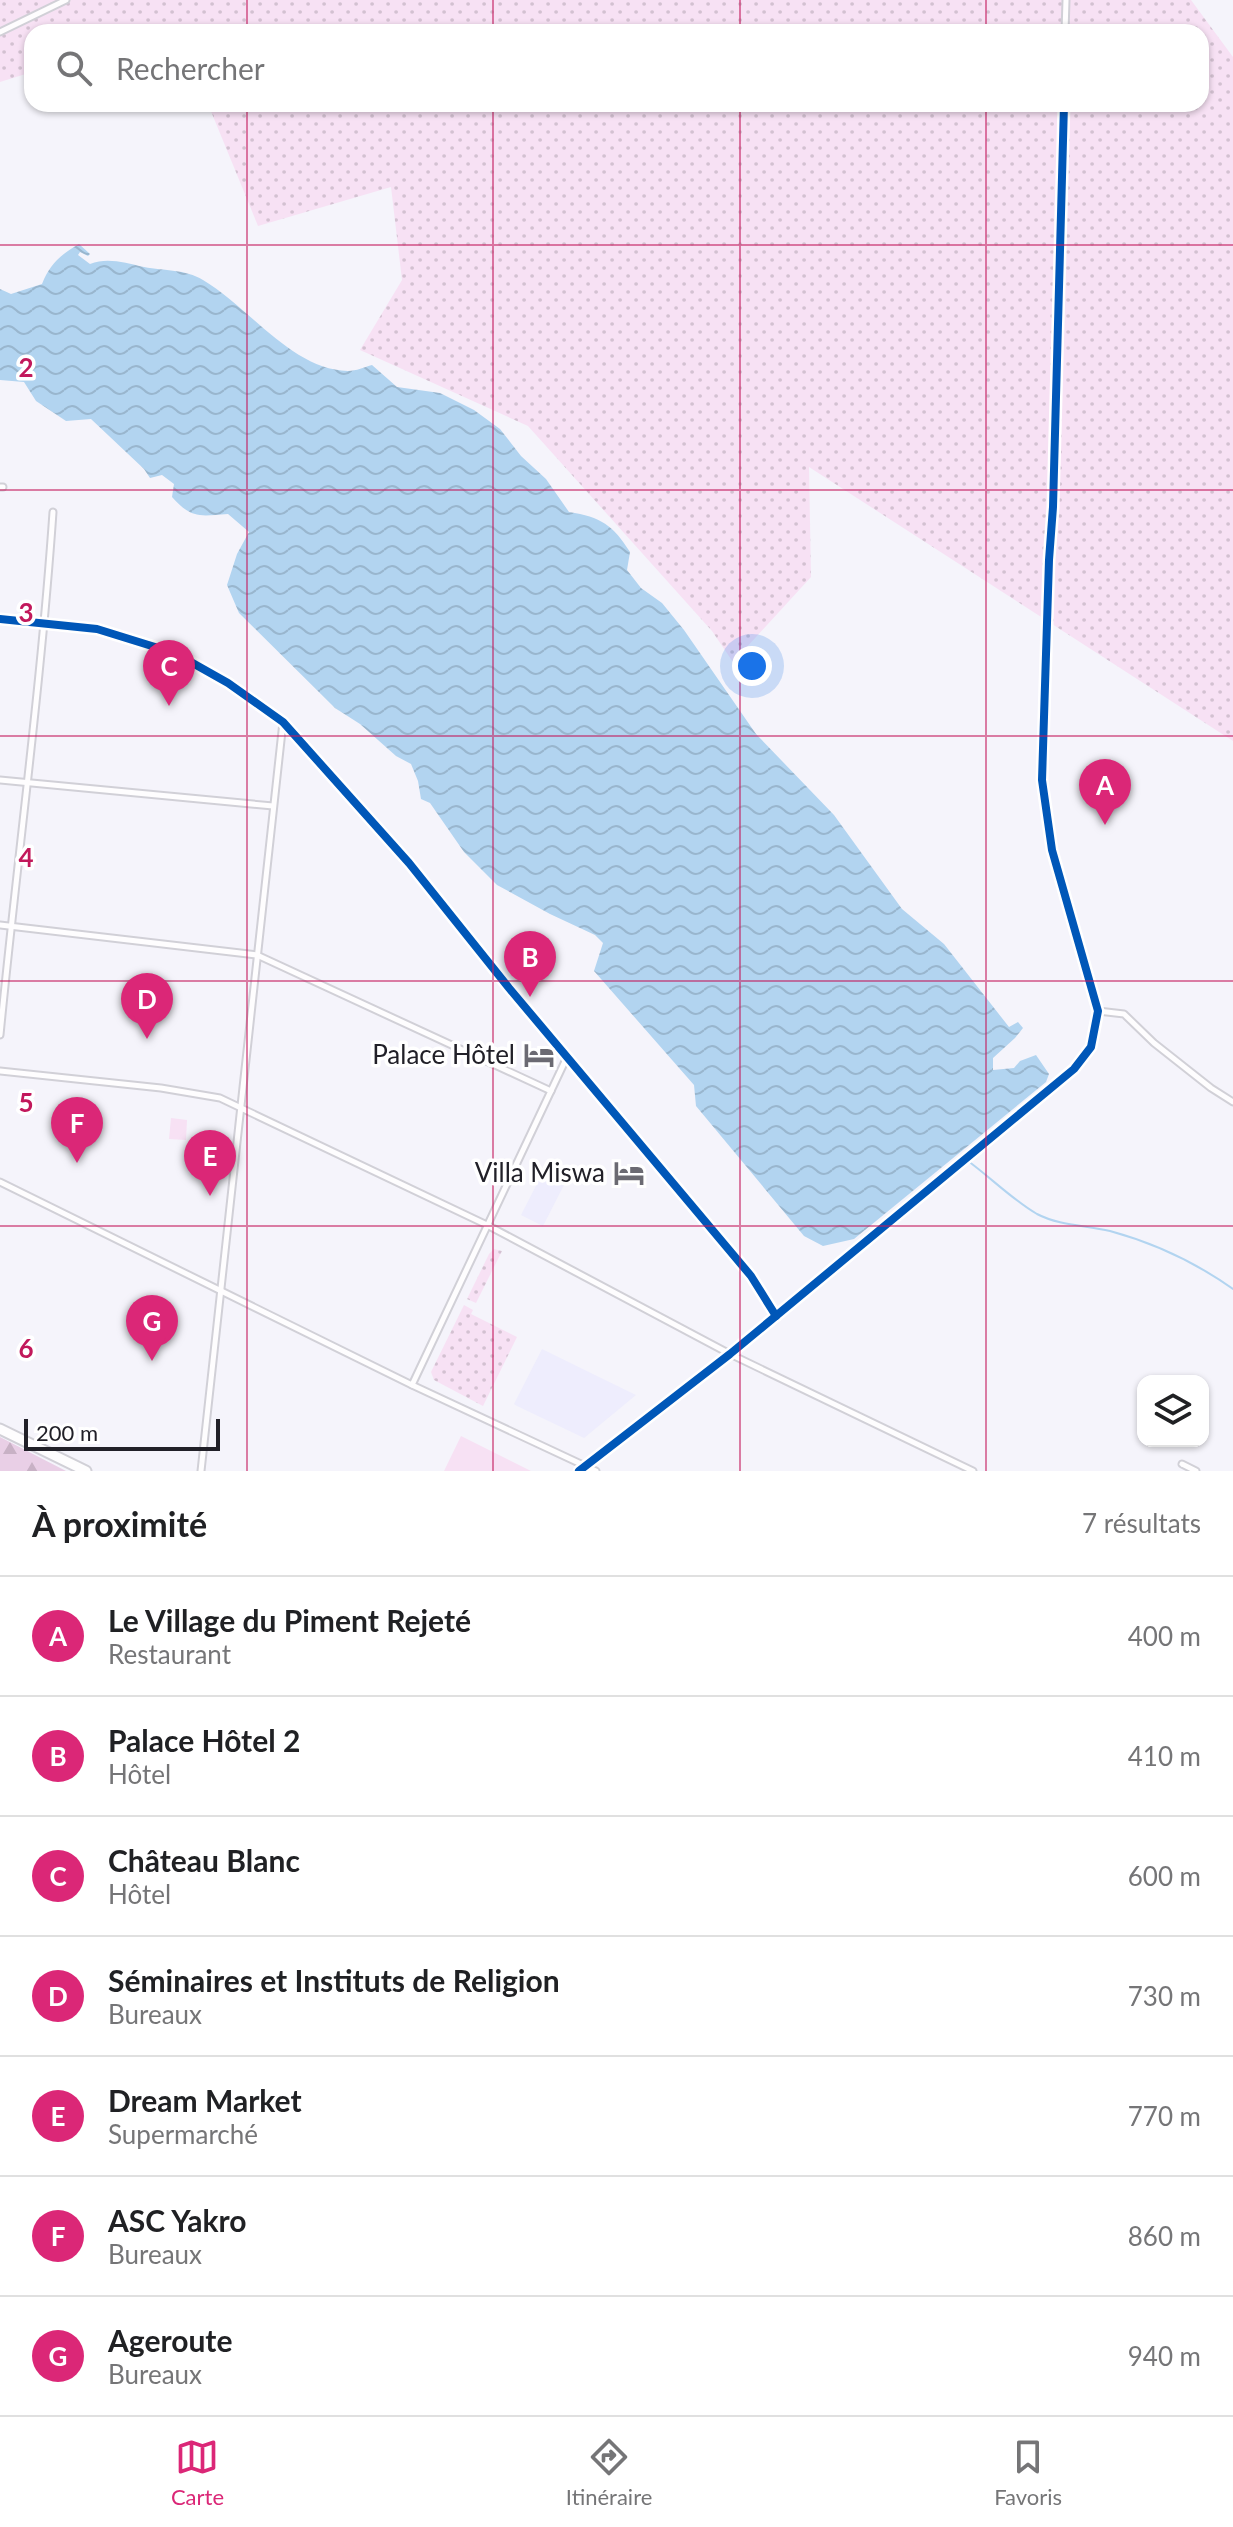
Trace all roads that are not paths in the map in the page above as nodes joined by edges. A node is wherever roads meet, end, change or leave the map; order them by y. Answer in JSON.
{"nodes":[{"id":1,"x":66,"y":0,"type":"edge"},
{"id":2,"x":1066,"y":0,"type":"edge"},
{"id":3,"x":1065,"y":24,"type":"edge"},
{"id":4,"x":0,"y":32,"type":"edge"},
{"id":5,"x":1064,"y":112,"type":"edge"},
{"id":6,"x":53,"y":512,"type":"dead end"},
{"id":7,"x":0,"y":619,"type":"edge"},
{"id":8,"x":45,"y":623,"type":"junction"},
{"id":9,"x":283,"y":722,"type":"junction"},
{"id":10,"x":0,"y":780,"type":"edge"},
{"id":11,"x":27,"y":784,"type":"junction"},
{"id":12,"x":273,"y":806,"type":"junction"},
{"id":13,"x":0,"y":925,"type":"edge"},
{"id":14,"x":10,"y":927,"type":"junction"},
{"id":15,"x":257,"y":955,"type":"junction"},
{"id":16,"x":1098,"y":1011,"type":"junction"},
{"id":17,"x":0,"y":1035,"type":"edge"},
{"id":18,"x":567,"y":1057,"type":"junction"},
{"id":19,"x":0,"y":1071,"type":"edge"},
{"id":20,"x":551,"y":1091,"type":"junction"},
{"id":21,"x":1233,"y":1102,"type":"edge"},
{"id":22,"x":242,"y":1110,"type":"junction"},
{"id":23,"x":0,"y":1182,"type":"edge"},
{"id":24,"x":487,"y":1225,"type":"junction"},
{"id":25,"x":220,"y":1291,"type":"junction"},
{"id":26,"x":776,"y":1316,"type":"junction"},
{"id":27,"x":730,"y":1354,"type":"junction"},
{"id":28,"x":412,"y":1385,"type":"junction"},
{"id":29,"x":0,"y":1429,"type":"edge"},
{"id":30,"x":1182,"y":1464,"type":"dead end"},
{"id":31,"x":586,"y":1465,"type":"junction"},
{"id":32,"x":86,"y":1471,"type":"edge"},
{"id":33,"x":201,"y":1471,"type":"edge"},
{"id":34,"x":579,"y":1471,"type":"edge"},
{"id":35,"x":596,"y":1471,"type":"edge"},
{"id":36,"x":973,"y":1471,"type":"edge"},
{"id":37,"x":1196,"y":1471,"type":"edge"}],
"edges":[{"from":1,"to":4,"type":"street"},
{"from":2,"to":3,"type":"street"},
{"from":5,"to":16,"type":"street"},
{"from":6,"to":8,"type":"street"},
{"from":7,"to":8,"type":"street"},
{"from":8,"to":9,"type":"street"},
{"from":8,"to":11,"type":"street"},
{"from":9,"to":12,"type":"street"},
{"from":9,"to":18,"type":"street"},
{"from":10,"to":11,"type":"street"},
{"from":11,"to":12,"type":"street"},
{"from":11,"to":14,"type":"street"},
{"from":12,"to":15,"type":"street"},
{"from":13,"to":14,"type":"street"},
{"from":14,"to":15,"type":"street"},
{"from":14,"to":17,"type":"street"},
{"from":15,"to":20,"type":"street"},
{"from":15,"to":22,"type":"street"},
{"from":16,"to":21,"type":"street"},
{"from":16,"to":26,"type":"street"},
{"from":18,"to":20,"type":"street"},
{"from":18,"to":26,"type":"street"},
{"from":19,"to":22,"type":"street"},
{"from":20,"to":24,"type":"street"},
{"from":22,"to":24,"type":"street"},
{"from":22,"to":25,"type":"street"},
{"from":23,"to":25,"type":"street"},
{"from":24,"to":27,"type":"street"},
{"from":24,"to":28,"type":"street"},
{"from":25,"to":28,"type":"street"},
{"from":25,"to":33,"type":"street"},
{"from":26,"to":27,"type":"street"},
{"from":27,"to":31,"type":"street"},
{"from":27,"to":36,"type":"street"},
{"from":28,"to":31,"type":"street"},
{"from":29,"to":32,"type":"highway"},
{"from":30,"to":37,"type":"street"},
{"from":31,"to":34,"type":"street"},
{"from":31,"to":35,"type":"street"}]}
